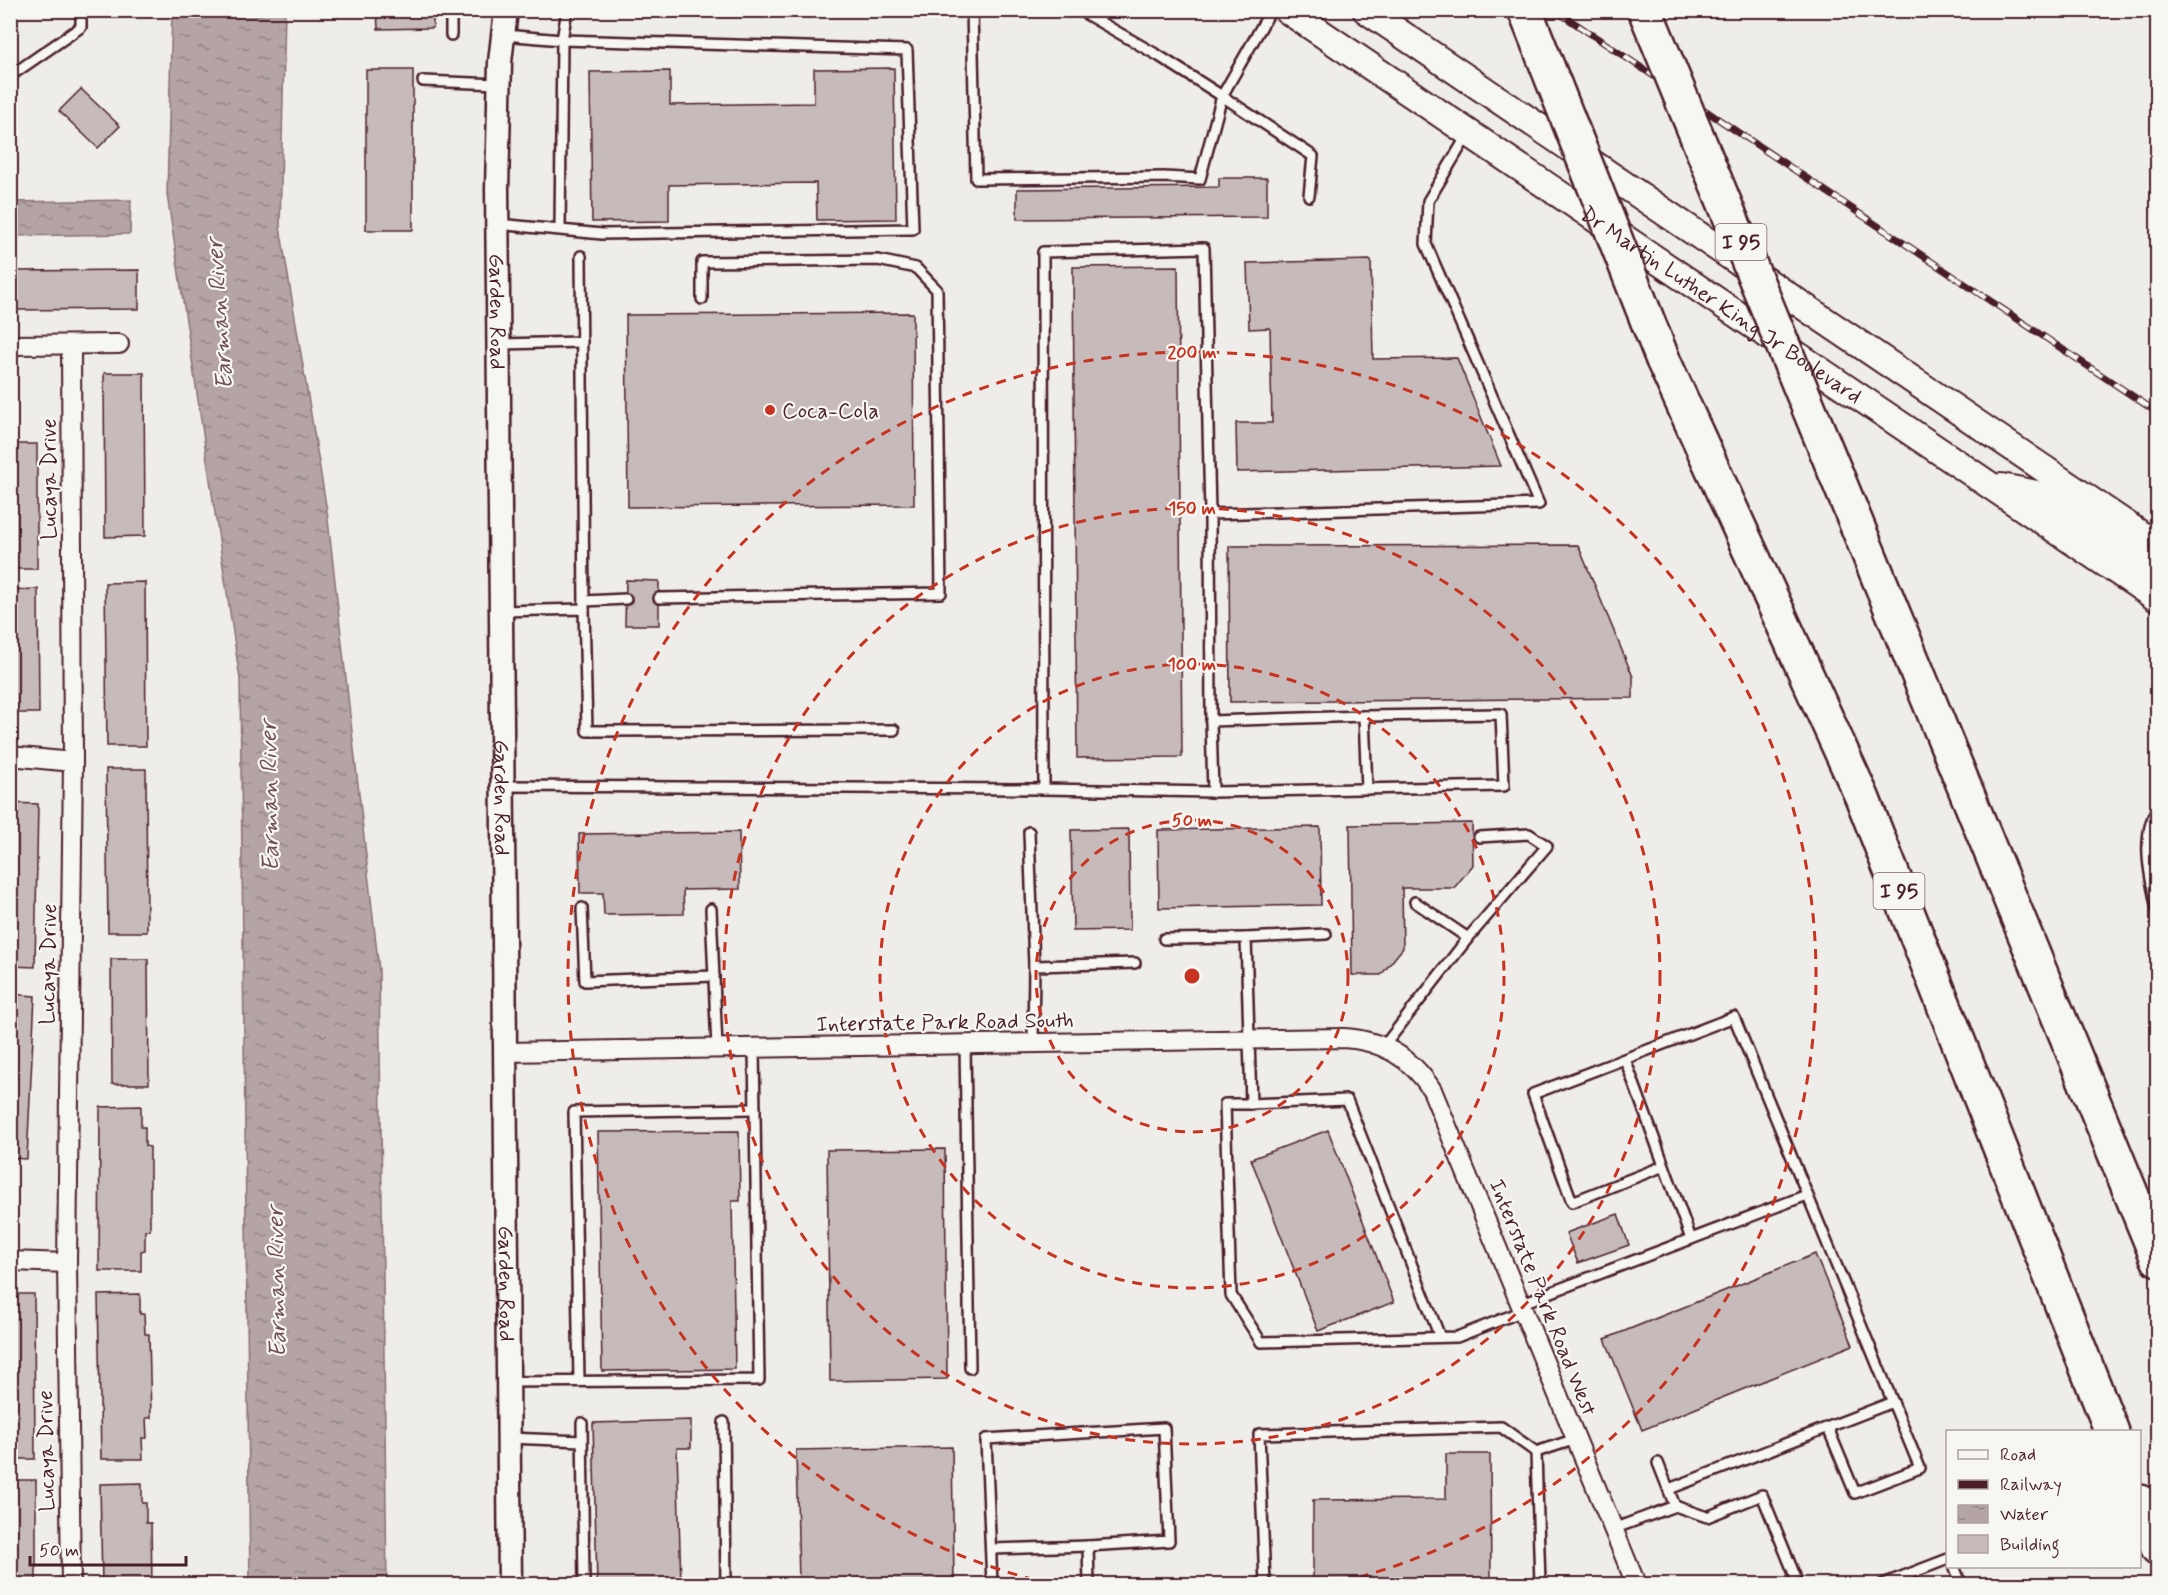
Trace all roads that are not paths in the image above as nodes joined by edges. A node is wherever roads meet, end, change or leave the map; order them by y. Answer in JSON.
{"nodes":[{"id":1,"x":81,"y":10,"type":"edge"},
{"id":2,"x":451,"y":10,"type":"edge"},
{"id":3,"x":472,"y":10,"type":"edge"},
{"id":4,"x":567,"y":10,"type":"edge"},
{"id":5,"x":972,"y":10,"type":"edge"},
{"id":6,"x":1079,"y":10,"type":"edge"},
{"id":7,"x":1271,"y":10,"type":"edge"},
{"id":8,"x":1287,"y":10,"type":"edge"},
{"id":9,"x":1366,"y":10,"type":"edge"},
{"id":10,"x":1525,"y":10,"type":"edge"},
{"id":11,"x":1645,"y":10,"type":"edge"},
{"id":12,"x":506,"y":11,"type":"edge"},
{"id":13,"x":451,"y":35,"type":"dead end"},
{"id":14,"x":503,"y":35,"type":"junction"},
{"id":15,"x":562,"y":39,"type":"junction"},
{"id":16,"x":10,"y":75,"type":"edge"},
{"id":17,"x":423,"y":81,"type":"dead end"},
{"id":18,"x":499,"y":84,"type":"junction"},
{"id":19,"x":1222,"y":96,"type":"junction"},
{"id":20,"x":1468,"y":134,"type":"junction"},
{"id":21,"x":1309,"y":196,"type":"dead end"},
{"id":22,"x":497,"y":224,"type":"junction"},
{"id":23,"x":560,"y":229,"type":"junction"},
{"id":24,"x":581,"y":256,"type":"dead end"},
{"id":25,"x":702,"y":299,"type":"dead end"},
{"id":26,"x":582,"y":342,"type":"junction"},
{"id":27,"x":119,"y":344,"type":"dead end"},
{"id":28,"x":498,"y":344,"type":"junction"},
{"id":29,"x":10,"y":345,"type":"edge"},
{"id":30,"x":71,"y":345,"type":"junction"},
{"id":31,"x":1988,"y":485,"type":"junction"},
{"id":32,"x":1210,"y":514,"type":"junction"},
{"id":33,"x":2157,"y":546,"type":"edge"},
{"id":34,"x":2157,"y":577,"type":"edge"},
{"id":35,"x":659,"y":598,"type":"dead end"},
{"id":36,"x":626,"y":599,"type":"dead end"},
{"id":37,"x":2157,"y":599,"type":"edge"},
{"id":38,"x":584,"y":605,"type":"junction"},
{"id":39,"x":501,"y":611,"type":"junction"},
{"id":40,"x":1364,"y":716,"type":"junction"},
{"id":41,"x":1211,"y":721,"type":"junction"},
{"id":42,"x":894,"y":730,"type":"dead end"},
{"id":43,"x":10,"y":756,"type":"edge"},
{"id":44,"x":73,"y":762,"type":"junction"},
{"id":45,"x":503,"y":786,"type":"junction"},
{"id":46,"x":1044,"y":789,"type":"junction"},
{"id":47,"x":1367,"y":789,"type":"junction"},
{"id":48,"x":1214,"y":792,"type":"junction"},
{"id":49,"x":2157,"y":807,"type":"edge"},
{"id":50,"x":1029,"y":832,"type":"dead end"},
{"id":51,"x":1479,"y":837,"type":"dead end"},
{"id":52,"x":1415,"y":903,"type":"dead end"},
{"id":53,"x":582,"y":908,"type":"dead end"},
{"id":54,"x":711,"y":909,"type":"dead end"},
{"id":55,"x":2157,"y":913,"type":"edge"},
{"id":56,"x":1326,"y":934,"type":"dead end"},
{"id":57,"x":1246,"y":938,"type":"junction"},
{"id":58,"x":1468,"y":938,"type":"junction"},
{"id":59,"x":1164,"y":939,"type":"dead end"},
{"id":60,"x":1135,"y":963,"type":"dead end"},
{"id":61,"x":1034,"y":966,"type":"junction"},
{"id":62,"x":714,"y":976,"type":"junction"},
{"id":63,"x":1248,"y":1039,"type":"junction"},
{"id":64,"x":1033,"y":1043,"type":"junction"},
{"id":65,"x":965,"y":1044,"type":"junction"},
{"id":66,"x":1384,"y":1046,"type":"junction"},
{"id":67,"x":717,"y":1048,"type":"junction"},
{"id":68,"x":754,"y":1048,"type":"junction"},
{"id":69,"x":505,"y":1052,"type":"junction"},
{"id":70,"x":1625,"y":1059,"type":"junction"},
{"id":71,"x":1251,"y":1104,"type":"junction"},
{"id":72,"x":755,"y":1109,"type":"junction"},
{"id":73,"x":1664,"y":1166,"type":"junction"},
{"id":74,"x":1807,"y":1195,"type":"junction"},
{"id":75,"x":1690,"y":1239,"type":"junction"},
{"id":76,"x":2157,"y":1259,"type":"edge"},
{"id":77,"x":10,"y":1261,"type":"edge"},
{"id":78,"x":67,"y":1263,"type":"junction"},
{"id":79,"x":1522,"y":1307,"type":"junction"},
{"id":80,"x":1440,"y":1337,"type":"junction"},
{"id":81,"x":970,"y":1368,"type":"dead end"},
{"id":82,"x":508,"y":1382,"type":"junction"},
{"id":83,"x":579,"y":1382,"type":"junction"},
{"id":84,"x":1893,"y":1402,"type":"junction"},
{"id":85,"x":724,"y":1422,"type":"dead end"},
{"id":86,"x":582,"y":1423,"type":"dead end"},
{"id":87,"x":1828,"y":1428,"type":"junction"},
{"id":88,"x":2112,"y":1430,"type":"edge"},
{"id":89,"x":509,"y":1438,"type":"junction"},
{"id":90,"x":1576,"y":1439,"type":"junction"},
{"id":91,"x":582,"y":1441,"type":"junction"},
{"id":92,"x":1536,"y":1452,"type":"junction"},
{"id":93,"x":1658,"y":1463,"type":"dead end"},
{"id":94,"x":1669,"y":1488,"type":"junction"},
{"id":95,"x":1675,"y":1506,"type":"junction"},
{"id":96,"x":2141,"y":1507,"type":"edge"},
{"id":97,"x":1613,"y":1529,"type":"junction"},
{"id":98,"x":1088,"y":1546,"type":"junction"},
{"id":99,"x":2157,"y":1548,"type":"edge"},
{"id":100,"x":991,"y":1549,"type":"junction"},
{"id":101,"x":1946,"y":1559,"type":"edge"},
{"id":102,"x":1955,"y":1568,"type":"edge"},
{"id":103,"x":1795,"y":1576,"type":"dead end"},
{"id":104,"x":71,"y":1584,"type":"edge"},
{"id":105,"x":510,"y":1584,"type":"edge"},
{"id":106,"x":584,"y":1584,"type":"edge"},
{"id":107,"x":726,"y":1584,"type":"edge"},
{"id":108,"x":992,"y":1584,"type":"edge"},
{"id":109,"x":1089,"y":1584,"type":"edge"},
{"id":110,"x":1265,"y":1584,"type":"edge"},
{"id":111,"x":1540,"y":1584,"type":"edge"},
{"id":112,"x":1636,"y":1584,"type":"edge"},
{"id":113,"x":1883,"y":1584,"type":"edge"},
{"id":114,"x":1961,"y":1584,"type":"edge"}],
"edges":[{"from":1,"to":16,"type":"lane"},
{"from":2,"to":13,"type":"lane"},
{"from":3,"to":12,"type":"lane"},
{"from":4,"to":15,"type":"lane"},
{"from":5,"to":19,"type":"lane"},
{"from":6,"to":19,"type":"lane"},
{"from":7,"to":19,"type":"lane"},
{"from":8,"to":20,"type":"main road","name":"Dr Martin Luther King Jr Boulevard"},
{"from":9,"to":33,"type":"main road","name":"Dr Martin Luther King Jr Boulevard"},
{"from":10,"to":88,"type":"highway","number":"I 95","bridge":true},
{"from":11,"to":76,"type":"highway","number":"I 95","bridge":true},
{"from":12,"to":14,"type":"street","name":"Garden Road"},
{"from":14,"to":15,"type":"lane"},
{"from":14,"to":18,"type":"street","name":"Garden Road"},
{"from":15,"to":23,"type":"lane"},
{"from":15,"to":23,"type":"lane"},
{"from":17,"to":18,"type":"lane"},
{"from":18,"to":22,"type":"street","name":"Garden Road"},
{"from":19,"to":21,"type":"lane"},
{"from":20,"to":31,"type":"main road","name":"Dr Martin Luther King Jr Boulevard"},
{"from":20,"to":32,"type":"lane"},
{"from":22,"to":23,"type":"lane"},
{"from":22,"to":28,"type":"street","name":"Garden Road"},
{"from":24,"to":26,"type":"lane"},
{"from":25,"to":35,"type":"lane"},
{"from":26,"to":28,"type":"lane"},
{"from":26,"to":38,"type":"lane"},
{"from":27,"to":30,"type":"street"},
{"from":28,"to":39,"type":"street","name":"Garden Road"},
{"from":29,"to":30,"type":"street"},
{"from":30,"to":44,"type":"street","name":"Lucaya Drive"},
{"from":31,"to":34,"type":"main road"},
{"from":31,"to":37,"type":"main road","name":"Dr Martin Luther King Jr Boulevard"},
{"from":32,"to":41,"type":"lane"},
{"from":32,"to":46,"type":"lane"},
{"from":36,"to":38,"type":"lane"},
{"from":38,"to":39,"type":"lane"},
{"from":38,"to":42,"type":"lane"},
{"from":39,"to":45,"type":"street","name":"Garden Road"},
{"from":40,"to":41,"type":"lane"},
{"from":40,"to":47,"type":"lane"},
{"from":40,"to":47,"type":"lane"},
{"from":41,"to":48,"type":"lane"},
{"from":43,"to":44,"type":"street"},
{"from":44,"to":78,"type":"street","name":"Lucaya Drive"},
{"from":45,"to":46,"type":"lane"},
{"from":45,"to":69,"type":"street","name":"Garden Road"},
{"from":46,"to":48,"type":"lane"},
{"from":47,"to":48,"type":"lane"},
{"from":49,"to":55,"type":"lane"},
{"from":50,"to":61,"type":"lane"},
{"from":51,"to":58,"type":"lane"},
{"from":52,"to":58,"type":"lane"},
{"from":53,"to":62,"type":"lane"},
{"from":54,"to":62,"type":"lane"},
{"from":56,"to":57,"type":"lane"},
{"from":57,"to":59,"type":"lane"},
{"from":57,"to":63,"type":"lane"},
{"from":58,"to":66,"type":"lane"},
{"from":60,"to":61,"type":"lane"},
{"from":61,"to":64,"type":"lane"},
{"from":62,"to":67,"type":"lane"},
{"from":63,"to":64,"type":"street","name":"Interstate Park Road South"},
{"from":63,"to":66,"type":"street","name":"Interstate Park Road South"},
{"from":63,"to":71,"type":"lane"},
{"from":64,"to":65,"type":"street","name":"Interstate Park Road South"},
{"from":65,"to":68,"type":"street","name":"Interstate Park Road South"},
{"from":65,"to":81,"type":"lane"},
{"from":66,"to":79,"type":"street","name":"Interstate Park Road West"},
{"from":67,"to":68,"type":"street","name":"Interstate Park Road South"},
{"from":67,"to":69,"type":"street","name":"Interstate Park Road South"},
{"from":68,"to":72,"type":"lane"},
{"from":69,"to":82,"type":"street","name":"Garden Road"},
{"from":70,"to":73,"type":"lane"},
{"from":70,"to":73,"type":"lane"},
{"from":70,"to":74,"type":"lane"},
{"from":71,"to":80,"type":"lane"},
{"from":71,"to":80,"type":"lane"},
{"from":72,"to":83,"type":"lane"},
{"from":72,"to":83,"type":"lane"},
{"from":73,"to":75,"type":"lane"},
{"from":74,"to":75,"type":"lane"},
{"from":74,"to":84,"type":"lane"},
{"from":75,"to":79,"type":"lane"},
{"from":77,"to":78,"type":"street"},
{"from":78,"to":104,"type":"street","name":"Lucaya Drive"},
{"from":79,"to":80,"type":"lane"},
{"from":79,"to":90,"type":"street","name":"Interstate Park Road West"},
{"from":82,"to":83,"type":"lane"},
{"from":82,"to":89,"type":"street","name":"Garden Road"},
{"from":84,"to":87,"type":"lane"},
{"from":84,"to":87,"type":"lane"},
{"from":85,"to":107,"type":"lane"},
{"from":86,"to":91,"type":"lane"},
{"from":87,"to":94,"type":"lane"},
{"from":89,"to":91,"type":"lane"},
{"from":89,"to":105,"type":"street","name":"Garden Road"},
{"from":90,"to":92,"type":"lane"},
{"from":90,"to":97,"type":"street","name":"Interstate Park Road West"},
{"from":91,"to":106,"type":"lane"},
{"from":92,"to":110,"type":"lane"},
{"from":92,"to":111,"type":"lane"},
{"from":93,"to":94,"type":"lane"},
{"from":94,"to":95,"type":"lane"},
{"from":95,"to":97,"type":"lane"},
{"from":95,"to":103,"type":"lane"},
{"from":96,"to":99,"type":"highway"},
{"from":97,"to":112,"type":"street","name":"Interstate Park Road West"},
{"from":98,"to":100,"type":"lane"},
{"from":98,"to":100,"type":"lane"},
{"from":98,"to":109,"type":"lane"},
{"from":100,"to":108,"type":"lane"},
{"from":101,"to":113,"type":"lane"},
{"from":102,"to":114,"type":"lane"}]}
